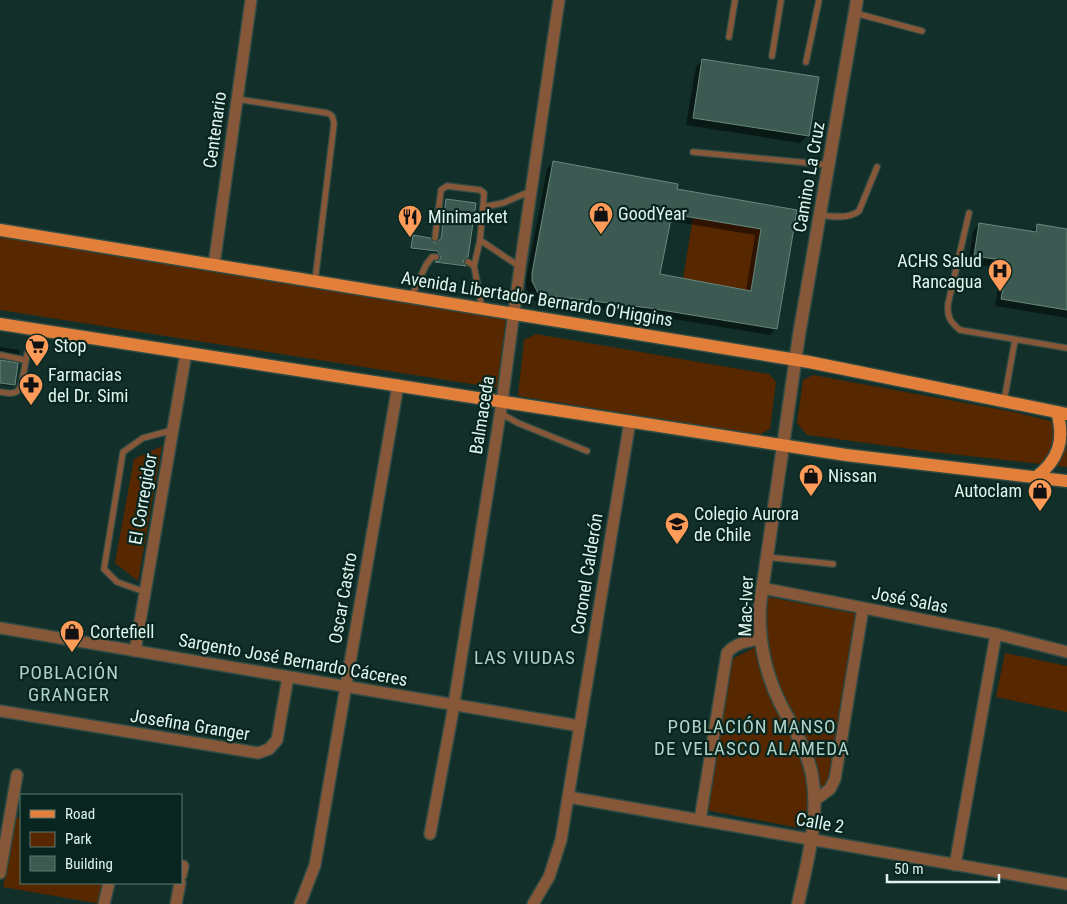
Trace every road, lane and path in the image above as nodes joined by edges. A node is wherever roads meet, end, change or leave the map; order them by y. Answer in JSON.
{"nodes":[{"id":1,"x":251,"y":0,"type":"edge"},
{"id":2,"x":559,"y":0,"type":"edge"},
{"id":3,"x":735,"y":0,"type":"edge"},
{"id":4,"x":781,"y":0,"type":"edge"},
{"id":5,"x":819,"y":0,"type":"edge"},
{"id":6,"x":857,"y":0,"type":"edge"},
{"id":7,"x":855,"y":13,"type":"junction"},
{"id":8,"x":922,"y":31,"type":"dead end"},
{"id":9,"x":729,"y":37,"type":"dead end"},
{"id":10,"x":772,"y":56,"type":"dead end"},
{"id":11,"x":806,"y":62,"type":"dead end"},
{"id":12,"x":237,"y":99,"type":"junction"},
{"id":13,"x":693,"y":152,"type":"dead end"},
{"id":14,"x":830,"y":165,"type":"junction"},
{"id":15,"x":876,"y":167,"type":"dead end"},
{"id":16,"x":531,"y":191,"type":"junction"},
{"id":17,"x":483,"y":207,"type":"junction"},
{"id":18,"x":969,"y":213,"type":"dead end"},
{"id":19,"x":820,"y":215,"type":"junction"},
{"id":20,"x":0,"y":230,"type":"edge"},
{"id":21,"x":435,"y":238,"type":"dead end"},
{"id":22,"x":480,"y":240,"type":"junction"},
{"id":23,"x":434,"y":255,"type":"dead end"},
{"id":24,"x":468,"y":262,"type":"dead end"},
{"id":25,"x":214,"y":265,"type":"junction"},
{"id":26,"x":474,"y":266,"type":"junction"},
{"id":27,"x":520,"y":267,"type":"junction"},
{"id":28,"x":315,"y":281,"type":"junction"},
{"id":29,"x":411,"y":297,"type":"junction"},
{"id":30,"x":482,"y":308,"type":"junction"},
{"id":31,"x":514,"y":314,"type":"junction"},
{"id":32,"x":0,"y":324,"type":"edge"},
{"id":33,"x":46,"y":331,"type":"junction"},
{"id":34,"x":1015,"y":340,"type":"junction"},
{"id":35,"x":1067,"y":348,"type":"edge"},
{"id":36,"x":186,"y":353,"type":"junction"},
{"id":37,"x":0,"y":355,"type":"edge"},
{"id":38,"x":796,"y":359,"type":"junction"},
{"id":39,"x":25,"y":360,"type":"junction"},
{"id":40,"x":398,"y":385,"type":"junction"},
{"id":41,"x":0,"y":392,"type":"edge"},
{"id":42,"x":1004,"y":401,"type":"junction"},
{"id":43,"x":501,"y":407,"type":"junction"},
{"id":44,"x":1062,"y":413,"type":"edge"},
{"id":45,"x":630,"y":421,"type":"junction"},
{"id":46,"x":173,"y":430,"type":"junction"},
{"id":47,"x":783,"y":445,"type":"junction"},
{"id":48,"x":587,"y":451,"type":"dead end"},
{"id":49,"x":1036,"y":478,"type":"junction"},
{"id":50,"x":1067,"y":481,"type":"edge"},
{"id":51,"x":766,"y":557,"type":"junction"},
{"id":52,"x":833,"y":564,"type":"dead end"},
{"id":53,"x":762,"y":588,"type":"junction"},
{"id":54,"x":145,"y":592,"type":"junction"},
{"id":55,"x":863,"y":608,"type":"junction"},
{"id":56,"x":0,"y":628,"type":"edge"},
{"id":57,"x":996,"y":634,"type":"junction"},
{"id":58,"x":760,"y":639,"type":"junction"},
{"id":59,"x":135,"y":651,"type":"junction"},
{"id":60,"x":1067,"y":652,"type":"edge"},
{"id":61,"x":288,"y":677,"type":"junction"},
{"id":62,"x":346,"y":686,"type":"junction"},
{"id":63,"x":453,"y":705,"type":"junction"},
{"id":64,"x":0,"y":711,"type":"edge"},
{"id":65,"x":580,"y":726,"type":"junction"},
{"id":66,"x":17,"y":775,"type":"dead end"},
{"id":67,"x":568,"y":797,"type":"junction"},
{"id":68,"x":814,"y":802,"type":"junction"},
{"id":69,"x":700,"y":820,"type":"junction"},
{"id":70,"x":430,"y":834,"type":"dead end"},
{"id":71,"x":812,"y":840,"type":"junction"},
{"id":72,"x":955,"y":865,"type":"junction"},
{"id":73,"x":0,"y":873,"type":"edge"},
{"id":74,"x":109,"y":884,"type":"edge"},
{"id":75,"x":180,"y":884,"type":"edge"},
{"id":76,"x":1067,"y":884,"type":"edge"},
{"id":77,"x":104,"y":904,"type":"edge"},
{"id":78,"x":176,"y":904,"type":"edge"},
{"id":79,"x":300,"y":904,"type":"edge"},
{"id":80,"x":533,"y":904,"type":"edge"},
{"id":81,"x":798,"y":904,"type":"edge"}],
"edges":[{"from":1,"to":12,"type":"street","name":"Centenario"},
{"from":2,"to":16,"type":"street","name":"Balmaceda"},
{"from":3,"to":9,"type":"lane"},
{"from":4,"to":10,"type":"lane"},
{"from":5,"to":11,"type":"lane"},
{"from":6,"to":7,"type":"street","name":"Camino La Cruz"},
{"from":7,"to":8,"type":"lane"},
{"from":7,"to":14,"type":"street","name":"Camino La Cruz"},
{"from":12,"to":25,"type":"street","name":"Centenario"},
{"from":12,"to":28,"type":"lane"},
{"from":13,"to":14,"type":"lane"},
{"from":14,"to":19,"type":"street","name":"Camino La Cruz"},
{"from":15,"to":19,"type":"lane"},
{"from":16,"to":17,"type":"lane"},
{"from":16,"to":27,"type":"street","name":"Balmaceda"},
{"from":17,"to":21,"type":"lane"},
{"from":17,"to":22,"type":"lane"},
{"from":18,"to":34,"type":"lane"},
{"from":19,"to":38,"type":"street","name":"Camino La Cruz"},
{"from":20,"to":25,"type":"main road","name":"Avenida Libertador Bernardo O'Higgins"},
{"from":22,"to":26,"type":"lane"},
{"from":22,"to":27,"type":"lane"},
{"from":23,"to":29,"type":"lane"},
{"from":24,"to":26,"type":"lane"},
{"from":25,"to":28,"type":"main road","name":"Avenida Libertador Bernardo O'Higgins"},
{"from":26,"to":30,"type":"lane"},
{"from":27,"to":31,"type":"street","name":"Balmaceda"},
{"from":28,"to":29,"type":"main road","name":"Avenida Libertador Bernardo O'Higgins"},
{"from":29,"to":30,"type":"main road","name":"Avenida Libertador Bernardo O'Higgins"},
{"from":30,"to":31,"type":"main road","name":"Avenida Libertador Bernardo O'Higgins"},
{"from":31,"to":38,"type":"main road","name":"Avenida Libertador Bernardo O'Higgins"},
{"from":31,"to":43,"type":"street","name":"Balmaceda"},
{"from":32,"to":33,"type":"main road"},
{"from":33,"to":36,"type":"main road"},
{"from":33,"to":39,"type":"lane"},
{"from":34,"to":35,"type":"lane"},
{"from":34,"to":42,"type":"lane"},
{"from":36,"to":40,"type":"main road"},
{"from":36,"to":46,"type":"street","name":"El Corregidor"},
{"from":37,"to":39,"type":"lane"},
{"from":38,"to":42,"type":"main road","name":"Avenida Libertador Bernardo O'Higgins"},
{"from":38,"to":47,"type":"street","name":"Mac-Iver"},
{"from":39,"to":41,"type":"lane"},
{"from":40,"to":43,"type":"main road"},
{"from":40,"to":62,"type":"street","name":"Oscar Castro"},
{"from":42,"to":44,"type":"main road","name":"Avenida Libertador Bernardo O'Higgins"},
{"from":43,"to":45,"type":"main road"},
{"from":43,"to":48,"type":"lane"},
{"from":43,"to":63,"type":"street","name":"Balmaceda"},
{"from":44,"to":49,"type":"main road"},
{"from":45,"to":47,"type":"main road"},
{"from":45,"to":65,"type":"street","name":"Coronel Calderón"},
{"from":46,"to":54,"type":"street","name":"El Corregidor"},
{"from":46,"to":54,"type":"lane"},
{"from":47,"to":49,"type":"main road"},
{"from":47,"to":51,"type":"street","name":"Mac-Iver"},
{"from":49,"to":50,"type":"main road"},
{"from":51,"to":52,"type":"lane"},
{"from":51,"to":53,"type":"street","name":"Mac-Iver"},
{"from":53,"to":55,"type":"street","name":"José Salas"},
{"from":53,"to":58,"type":"street","name":"Mac-Iver"},
{"from":54,"to":59,"type":"street","name":"El Corregidor"},
{"from":55,"to":57,"type":"street","name":"José Salas"},
{"from":55,"to":68,"type":"street"},
{"from":56,"to":59,"type":"street","name":"Sargento José Bernardo Cáceres"},
{"from":57,"to":60,"type":"street","name":"José Salas"},
{"from":57,"to":72,"type":"street"},
{"from":58,"to":68,"type":"street","name":"Mac-Iver"},
{"from":58,"to":69,"type":"street"},
{"from":59,"to":61,"type":"street","name":"Sargento José Bernardo Cáceres"},
{"from":61,"to":62,"type":"street","name":"Sargento José Bernardo Cáceres"},
{"from":61,"to":64,"type":"street","name":"Josefina Granger"},
{"from":62,"to":63,"type":"street","name":"Sargento José Bernardo Cáceres"},
{"from":62,"to":79,"type":"street","name":"Oscar Castro"},
{"from":63,"to":65,"type":"street","name":"Sargento José Bernardo Cáceres"},
{"from":63,"to":70,"type":"street","name":"Balmaceda"},
{"from":65,"to":67,"type":"street","name":"Coronel Calderón"},
{"from":66,"to":73,"type":"street"},
{"from":67,"to":69,"type":"street","name":"Calle 2"},
{"from":67,"to":80,"type":"street","name":"Coronel Calderón"},
{"from":68,"to":71,"type":"street","name":"Mac-Iver"},
{"from":69,"to":71,"type":"street","name":"Calle 2"},
{"from":71,"to":72,"type":"street","name":"Calle 2"},
{"from":71,"to":81,"type":"street","name":"Mac-Iver"},
{"from":72,"to":76,"type":"street","name":"Calle 2"},
{"from":74,"to":77,"type":"street"},
{"from":75,"to":78,"type":"street"}]}
